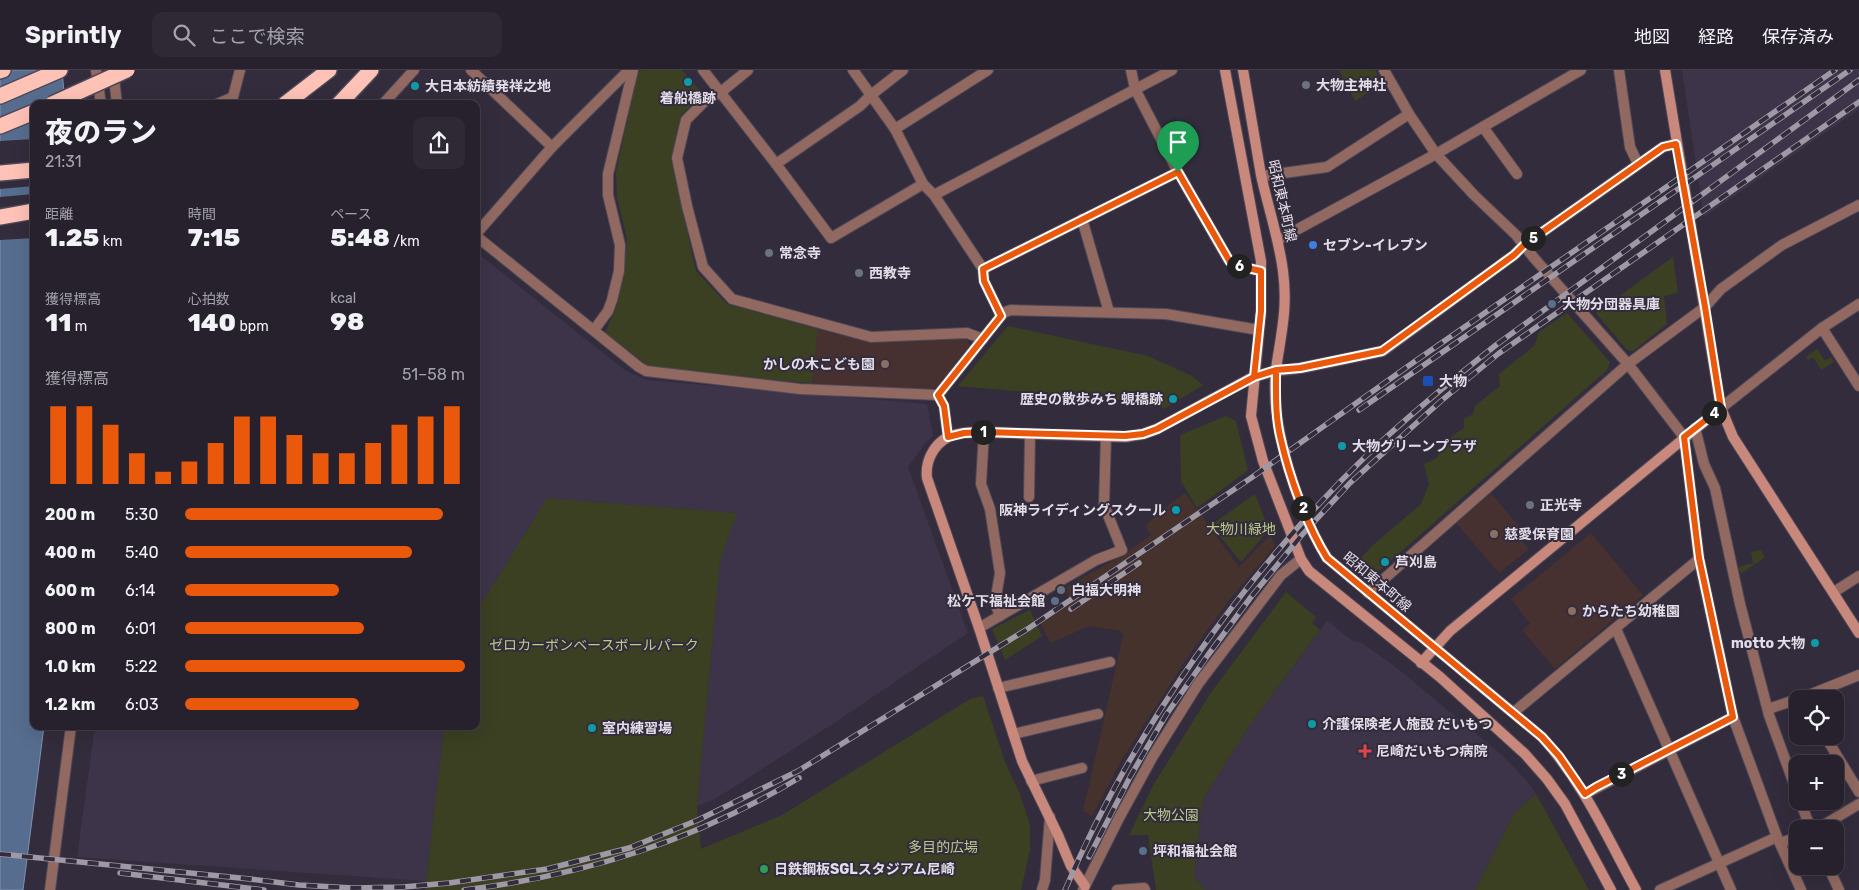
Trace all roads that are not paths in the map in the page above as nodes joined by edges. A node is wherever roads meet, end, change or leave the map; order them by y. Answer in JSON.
{"nodes":[{"id":1,"x":60,"y":70,"type":"edge"},
{"id":2,"x":96,"y":70,"type":"edge"},
{"id":3,"x":113,"y":70,"type":"edge"},
{"id":4,"x":127,"y":70,"type":"edge"},
{"id":5,"x":240,"y":70,"type":"edge"},
{"id":6,"x":329,"y":70,"type":"edge"},
{"id":7,"x":371,"y":70,"type":"edge"},
{"id":8,"x":414,"y":70,"type":"edge"},
{"id":9,"x":471,"y":70,"type":"edge"},
{"id":10,"x":629,"y":70,"type":"edge"},
{"id":11,"x":633,"y":70,"type":"edge"},
{"id":12,"x":702,"y":70,"type":"edge"},
{"id":13,"x":748,"y":70,"type":"edge"},
{"id":14,"x":853,"y":70,"type":"edge"},
{"id":15,"x":903,"y":70,"type":"edge"},
{"id":16,"x":988,"y":70,"type":"edge"},
{"id":17,"x":1131,"y":70,"type":"edge"},
{"id":18,"x":1172,"y":70,"type":"edge"},
{"id":19,"x":1225,"y":70,"type":"edge"},
{"id":20,"x":1243,"y":70,"type":"edge"},
{"id":21,"x":1384,"y":70,"type":"edge"},
{"id":22,"x":1581,"y":70,"type":"edge"},
{"id":23,"x":1619,"y":70,"type":"edge"},
{"id":24,"x":1665,"y":70,"type":"edge"},
{"id":25,"x":1135,"y":89,"type":"junction"},
{"id":26,"x":721,"y":92,"type":"junction"},
{"id":27,"x":871,"y":95,"type":"junction"},
{"id":28,"x":0,"y":96,"type":"edge"},
{"id":29,"x":61,"y":100,"type":"edge"},
{"id":30,"x":100,"y":100,"type":"edge"},
{"id":31,"x":117,"y":100,"type":"edge"},
{"id":32,"x":226,"y":100,"type":"edge"},
{"id":33,"x":290,"y":100,"type":"edge"},
{"id":34,"x":343,"y":100,"type":"edge"},
{"id":35,"x":387,"y":100,"type":"edge"},
{"id":36,"x":30,"y":114,"type":"edge"},
{"id":37,"x":1409,"y":114,"type":"junction"},
{"id":38,"x":0,"y":126,"type":"edge"},
{"id":39,"x":1483,"y":127,"type":"junction"},
{"id":40,"x":895,"y":128,"type":"junction"},
{"id":41,"x":1676,"y":144,"type":"junction"},
{"id":42,"x":552,"y":147,"type":"junction"},
{"id":43,"x":1436,"y":154,"type":"junction"},
{"id":44,"x":776,"y":164,"type":"junction"},
{"id":45,"x":1638,"y":164,"type":"junction"},
{"id":46,"x":30,"y":170,"type":"edge"},
{"id":47,"x":1178,"y":172,"type":"junction"},
{"id":48,"x":0,"y":173,"type":"edge"},
{"id":49,"x":1517,"y":174,"type":"dead end"},
{"id":50,"x":1262,"y":176,"type":"junction"},
{"id":51,"x":923,"y":184,"type":"junction"},
{"id":52,"x":934,"y":195,"type":"junction"},
{"id":53,"x":1859,"y":205,"type":"edge"},
{"id":54,"x":30,"y":210,"type":"edge"},
{"id":55,"x":0,"y":211,"type":"edge"},
{"id":56,"x":30,"y":211,"type":"edge"},
{"id":57,"x":0,"y":217,"type":"edge"},
{"id":58,"x":1082,"y":219,"type":"junction"},
{"id":59,"x":480,"y":230,"type":"edge"},
{"id":60,"x":480,"y":238,"type":"edge"},
{"id":61,"x":1278,"y":240,"type":"junction"},
{"id":62,"x":1524,"y":245,"type":"junction"},
{"id":63,"x":983,"y":269,"type":"junction"},
{"id":64,"x":1261,"y":271,"type":"junction"},
{"id":65,"x":1859,"y":304,"type":"edge"},
{"id":66,"x":1705,"y":307,"type":"junction"},
{"id":67,"x":1109,"y":312,"type":"junction"},
{"id":68,"x":1001,"y":316,"type":"junction"},
{"id":69,"x":1822,"y":328,"type":"junction"},
{"id":70,"x":594,"y":330,"type":"junction"},
{"id":71,"x":1259,"y":330,"type":"junction"},
{"id":72,"x":983,"y":339,"type":"junction"},
{"id":73,"x":1628,"y":364,"type":"junction"},
{"id":74,"x":1276,"y":370,"type":"junction"},
{"id":75,"x":1254,"y":377,"type":"junction"},
{"id":76,"x":1859,"y":386,"type":"edge"},
{"id":77,"x":938,"y":395,"type":"junction"},
{"id":78,"x":1721,"y":408,"type":"junction"},
{"id":79,"x":1695,"y":428,"type":"junction"},
{"id":80,"x":984,"y":432,"type":"junction"},
{"id":81,"x":1030,"y":434,"type":"junction"},
{"id":82,"x":1106,"y":436,"type":"junction"},
{"id":83,"x":948,"y":437,"type":"junction"},
{"id":84,"x":1684,"y":437,"type":"junction"},
{"id":85,"x":1029,"y":497,"type":"dead end"},
{"id":86,"x":1699,"y":558,"type":"junction"},
{"id":87,"x":1301,"y":559,"type":"junction"},
{"id":88,"x":1859,"y":576,"type":"edge"},
{"id":89,"x":1834,"y":592,"type":"junction"},
{"id":90,"x":1368,"y":593,"type":"junction"},
{"id":91,"x":1000,"y":616,"type":"junction"},
{"id":92,"x":979,"y":628,"type":"junction"},
{"id":93,"x":1616,"y":629,"type":"junction"},
{"id":94,"x":1859,"y":633,"type":"edge"},
{"id":95,"x":1435,"y":647,"type":"junction"},
{"id":96,"x":1110,"y":662,"type":"dead end"},
{"id":97,"x":1421,"y":663,"type":"junction"},
{"id":98,"x":1859,"y":675,"type":"edge"},
{"id":99,"x":998,"y":688,"type":"junction"},
{"id":100,"x":1822,"y":690,"type":"edge"},
{"id":101,"x":1789,"y":702,"type":"edge"},
{"id":102,"x":1768,"y":709,"type":"junction"},
{"id":103,"x":1514,"y":712,"type":"junction"},
{"id":104,"x":1098,"y":714,"type":"dead end"},
{"id":105,"x":1733,"y":717,"type":"junction"},
{"id":106,"x":70,"y":730,"type":"edge"},
{"id":107,"x":1013,"y":734,"type":"junction"},
{"id":108,"x":1830,"y":745,"type":"edge"},
{"id":109,"x":1669,"y":749,"type":"junction"},
{"id":110,"x":1082,"y":768,"type":"dead end"},
{"id":111,"x":1789,"y":774,"type":"edge"},
{"id":112,"x":1031,"y":781,"type":"junction"},
{"id":113,"x":1859,"y":792,"type":"edge"},
{"id":114,"x":1585,"y":794,"type":"junction"},
{"id":115,"x":1859,"y":804,"type":"edge"},
{"id":116,"x":1050,"y":817,"type":"junction"},
{"id":117,"x":1832,"y":820,"type":"edge"},
{"id":118,"x":1789,"y":838,"type":"edge"},
{"id":119,"x":1778,"y":840,"type":"junction"},
{"id":120,"x":1719,"y":863,"type":"junction"},
{"id":121,"x":1832,"y":875,"type":"edge"},
{"id":122,"x":1087,"y":889,"type":"edge"},
{"id":123,"x":50,"y":890,"type":"edge"},
{"id":124,"x":1042,"y":890,"type":"edge"},
{"id":125,"x":1116,"y":890,"type":"edge"},
{"id":126,"x":1145,"y":890,"type":"edge"},
{"id":127,"x":1611,"y":890,"type":"edge"},
{"id":128,"x":1636,"y":890,"type":"edge"},
{"id":129,"x":1660,"y":890,"type":"edge"},
{"id":130,"x":1731,"y":890,"type":"edge"},
{"id":131,"x":1801,"y":890,"type":"edge"},
{"id":132,"x":1839,"y":890,"type":"edge"}],
"edges":[{"from":1,"to":28,"type":"highway"},
{"from":2,"to":30,"type":"street"},
{"from":3,"to":31,"type":"street"},
{"from":4,"to":29,"type":"highway","bridge":true},
{"from":5,"to":32,"type":"street"},
{"from":6,"to":33,"type":"highway"},
{"from":7,"to":34,"type":"highway"},
{"from":8,"to":35,"type":"street"},
{"from":9,"to":42,"type":"street"},
{"from":10,"to":42,"type":"street"},
{"from":11,"to":70,"type":"street"},
{"from":12,"to":26,"type":"street"},
{"from":13,"to":26,"type":"street"},
{"from":14,"to":27,"type":"street"},
{"from":15,"to":27,"type":"street"},
{"from":16,"to":40,"type":"street"},
{"from":17,"to":25,"type":"street"},
{"from":18,"to":25,"type":"street"},
{"from":19,"to":64,"type":"main road"},
{"from":20,"to":50,"type":"main road","name":"昭和東本町線"},
{"from":21,"to":37,"type":"street"},
{"from":22,"to":39,"type":"street"},
{"from":23,"to":45,"type":"street"},
{"from":24,"to":41,"type":"main road"},
{"from":25,"to":47,"type":"street"},
{"from":25,"to":52,"type":"street"},
{"from":26,"to":44,"type":"street"},
{"from":26,"to":72,"type":"street"},
{"from":27,"to":40,"type":"street"},
{"from":27,"to":44,"type":"street"},
{"from":36,"to":38,"type":"highway"},
{"from":37,"to":43,"type":"street"},
{"from":37,"to":50,"type":"street"},
{"from":39,"to":43,"type":"street"},
{"from":39,"to":49,"type":"street"},
{"from":40,"to":51,"type":"street"},
{"from":41,"to":45,"type":"street"},
{"from":41,"to":66,"type":"main road"},
{"from":42,"to":59,"type":"street"},
{"from":43,"to":61,"type":"street"},
{"from":43,"to":62,"type":"street"},
{"from":44,"to":51,"type":"street"},
{"from":45,"to":62,"type":"street"},
{"from":46,"to":48,"type":"highway"},
{"from":47,"to":58,"type":"street"},
{"from":47,"to":64,"type":"street"},
{"from":50,"to":61,"type":"main road","name":"昭和東本町線"},
{"from":51,"to":52,"type":"street"},
{"from":52,"to":63,"type":"street"},
{"from":53,"to":66,"type":"street"},
{"from":54,"to":55,"type":"highway"},
{"from":56,"to":57,"type":"highway"},
{"from":58,"to":63,"type":"street"},
{"from":58,"to":67,"type":"street"},
{"from":60,"to":70,"type":"street"},
{"from":61,"to":74,"type":"main road","name":"昭和東本町線"},
{"from":62,"to":73,"type":"street"},
{"from":62,"to":74,"type":"street"},
{"from":63,"to":68,"type":"street"},
{"from":64,"to":71,"type":"main road"},
{"from":65,"to":69,"type":"street"},
{"from":66,"to":73,"type":"street"},
{"from":66,"to":78,"type":"main road"},
{"from":67,"to":68,"type":"street"},
{"from":67,"to":71,"type":"street"},
{"from":68,"to":72,"type":"street"},
{"from":69,"to":76,"type":"street"},
{"from":69,"to":78,"type":"street"},
{"from":70,"to":77,"type":"street"},
{"from":71,"to":75,"type":"main road"},
{"from":72,"to":77,"type":"street"},
{"from":73,"to":84,"type":"street"},
{"from":73,"to":90,"type":"street"},
{"from":74,"to":75,"type":"street"},
{"from":74,"to":90,"type":"main road","name":"昭和東本町線"},
{"from":75,"to":82,"type":"main road"},
{"from":75,"to":87,"type":"main road"},
{"from":77,"to":83,"type":"street"},
{"from":78,"to":79,"type":"main road"},
{"from":78,"to":89,"type":"main road"},
{"from":79,"to":84,"type":"main road"},
{"from":79,"to":102,"type":"street"},
{"from":80,"to":81,"type":"main road"},
{"from":80,"to":83,"type":"main road"},
{"from":80,"to":91,"type":"street"},
{"from":81,"to":82,"type":"main road"},
{"from":81,"to":85,"type":"street"},
{"from":82,"to":91,"type":"street"},
{"from":83,"to":92,"type":"main road"},
{"from":84,"to":86,"type":"street"},
{"from":84,"to":95,"type":"main road"},
{"from":86,"to":93,"type":"street"},
{"from":86,"to":105,"type":"street"},
{"from":87,"to":97,"type":"main road"},
{"from":87,"to":122,"type":"street"},
{"from":88,"to":89,"type":"street"},
{"from":89,"to":94,"type":"main road"},
{"from":90,"to":95,"type":"main road","name":"昭和東本町線"},
{"from":91,"to":92,"type":"street"},
{"from":92,"to":99,"type":"main road"},
{"from":93,"to":103,"type":"street"},
{"from":93,"to":109,"type":"street"},
{"from":95,"to":97,"type":"main road"},
{"from":95,"to":103,"type":"main road","name":"昭和東本町線"},
{"from":96,"to":99,"type":"street"},
{"from":97,"to":127,"type":"main road"},
{"from":98,"to":100,"type":"street"},
{"from":99,"to":107,"type":"main road"},
{"from":101,"to":102,"type":"street"},
{"from":102,"to":111,"type":"street"},
{"from":103,"to":114,"type":"main road","name":"昭和東本町線"},
{"from":104,"to":107,"type":"street"},
{"from":105,"to":109,"type":"street"},
{"from":105,"to":119,"type":"street"},
{"from":106,"to":123,"type":"street"},
{"from":107,"to":112,"type":"main road"},
{"from":108,"to":113,"type":"street"},
{"from":109,"to":114,"type":"street"},
{"from":109,"to":120,"type":"street"},
{"from":110,"to":112,"type":"street"},
{"from":112,"to":116,"type":"main road"},
{"from":114,"to":128,"type":"main road","name":"昭和東本町線"},
{"from":115,"to":117,"type":"street"},
{"from":116,"to":122,"type":"main road"},
{"from":116,"to":124,"type":"street"},
{"from":118,"to":119,"type":"street"},
{"from":119,"to":120,"type":"street"},
{"from":119,"to":131,"type":"street"},
{"from":120,"to":129,"type":"street"},
{"from":120,"to":130,"type":"street"},
{"from":121,"to":132,"type":"street"},
{"from":125,"to":126,"type":"street"}]}
